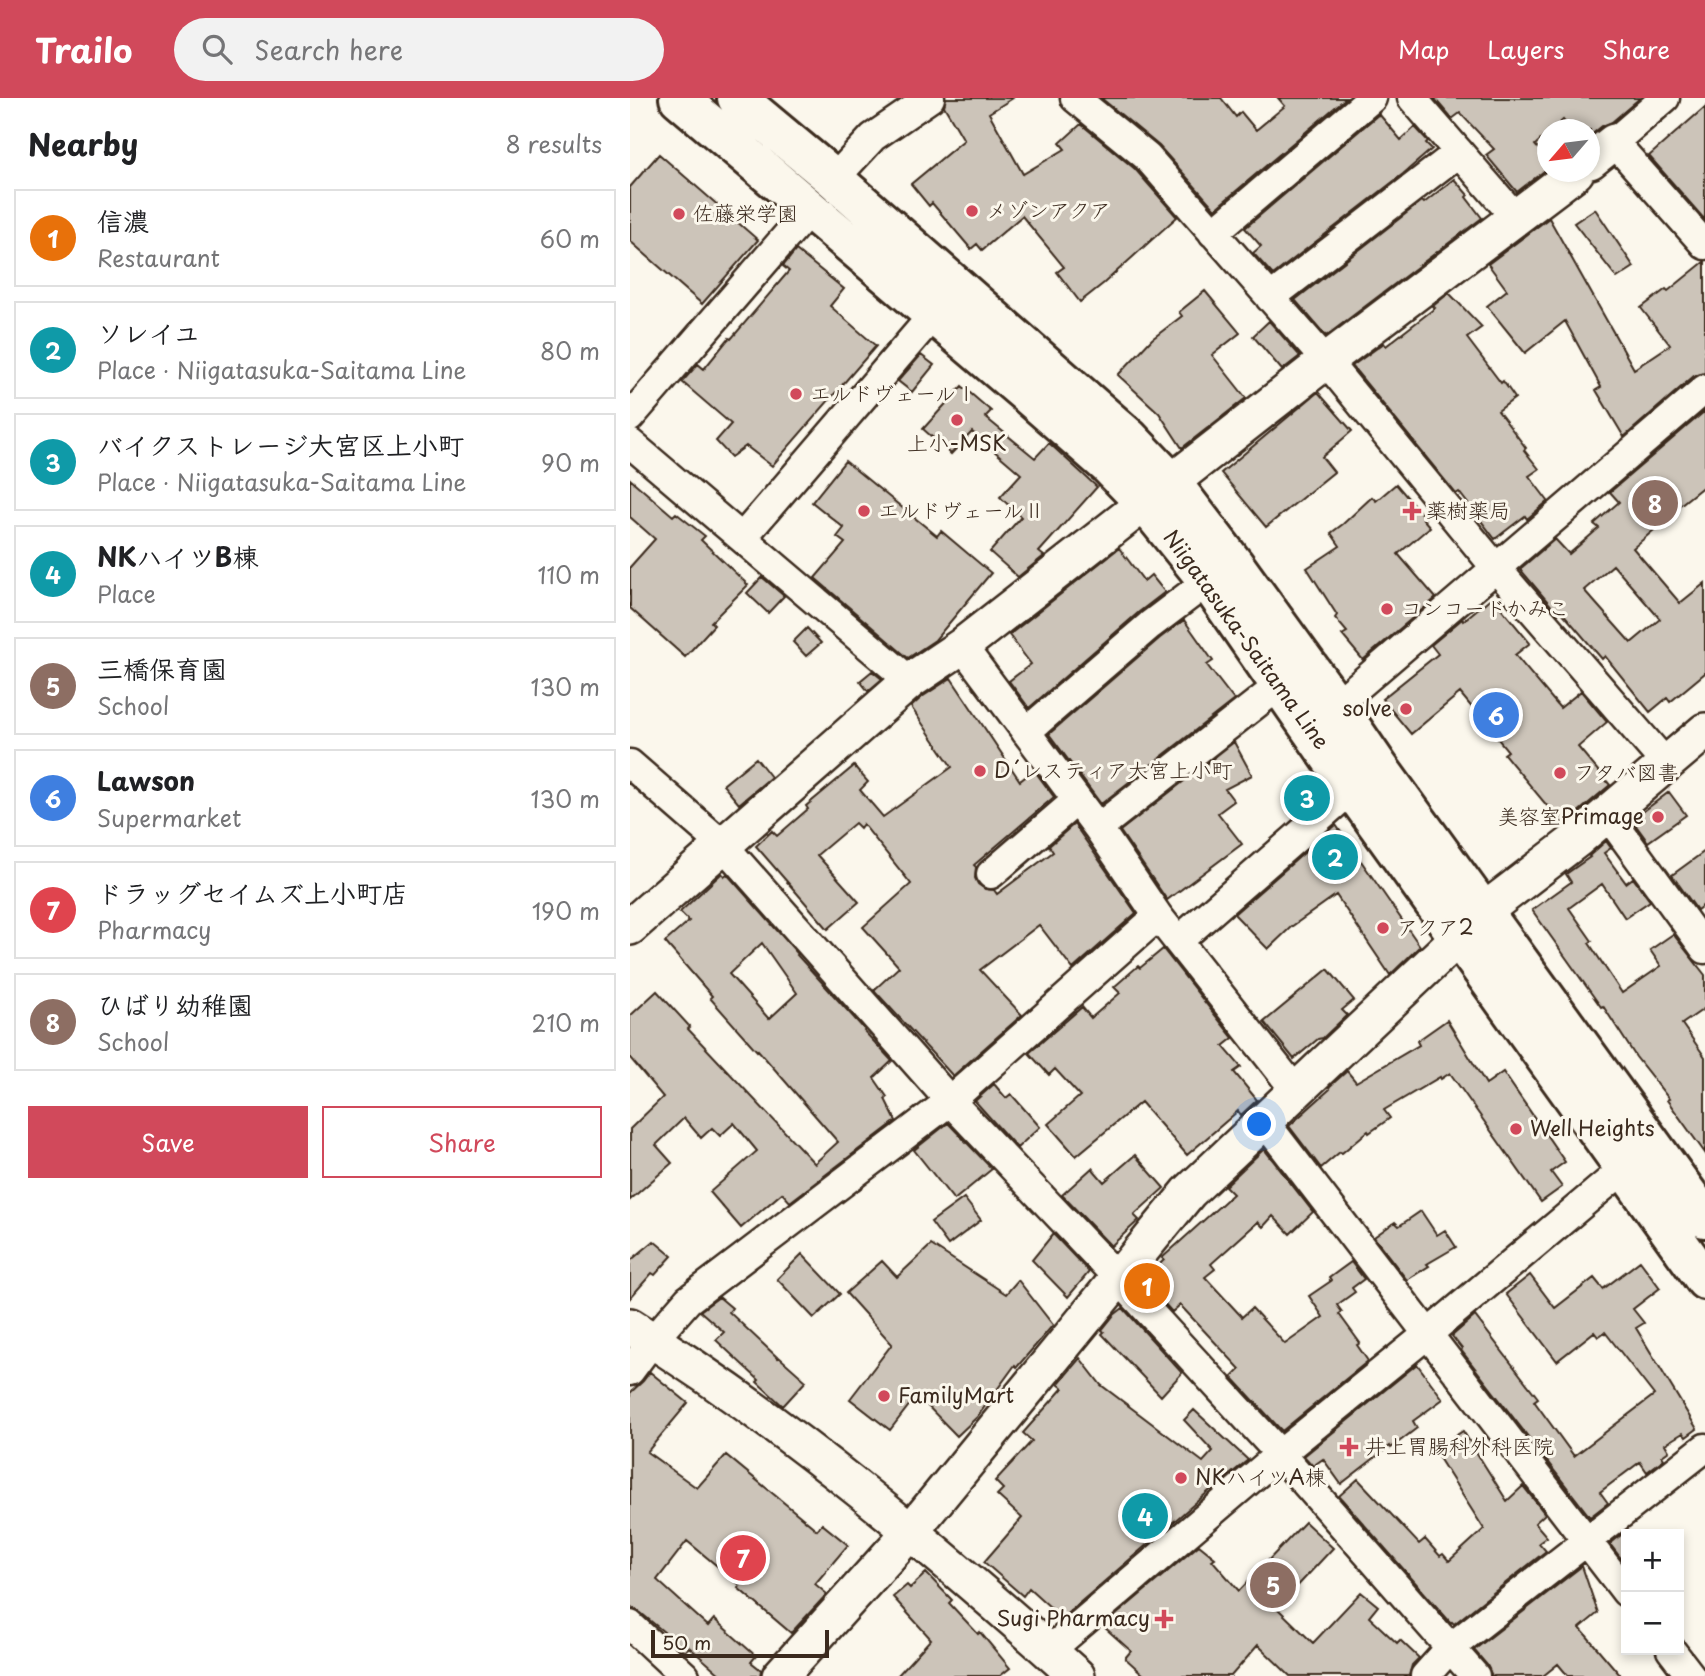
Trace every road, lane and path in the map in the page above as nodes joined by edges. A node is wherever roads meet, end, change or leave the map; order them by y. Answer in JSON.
{"nodes":[{"id":1,"x":679,"y":98,"type":"edge"},
{"id":2,"x":737,"y":98,"type":"edge"},
{"id":3,"x":929,"y":98,"type":"edge"},
{"id":4,"x":1075,"y":98,"type":"edge"},
{"id":5,"x":1372,"y":98,"type":"edge"},
{"id":6,"x":1412,"y":98,"type":"edge"},
{"id":7,"x":1665,"y":98,"type":"edge"},
{"id":8,"x":1602,"y":151,"type":"edge"},
{"id":9,"x":1459,"y":152,"type":"junction"},
{"id":10,"x":834,"y":179,"type":"junction"},
{"id":11,"x":1563,"y":182,"type":"edge"},
{"id":12,"x":810,"y":209,"type":"junction"},
{"id":13,"x":1516,"y":218,"type":"junction"},
{"id":14,"x":1213,"y":233,"type":"junction"},
{"id":15,"x":1705,"y":245,"type":"edge"},
{"id":16,"x":1270,"y":298,"type":"junction"},
{"id":17,"x":934,"y":314,"type":"junction"},
{"id":18,"x":1325,"y":361,"type":"junction"},
{"id":19,"x":1705,"y":389,"type":"edge"},
{"id":20,"x":630,"y":417,"type":"edge"},
{"id":21,"x":630,"y":443,"type":"edge"},
{"id":22,"x":1158,"y":493,"type":"junction"},
{"id":23,"x":742,"y":538,"type":"junction"},
{"id":24,"x":1496,"y":568,"type":"junction"},
{"id":25,"x":1208,"y":581,"type":"junction"},
{"id":26,"x":962,"y":646,"type":"junction"},
{"id":27,"x":910,"y":681,"type":"junction"},
{"id":28,"x":1280,"y":685,"type":"junction"},
{"id":29,"x":1336,"y":705,"type":"junction"},
{"id":30,"x":1026,"y":732,"type":"junction"},
{"id":31,"x":1690,"y":749,"type":"edge"},
{"id":32,"x":630,"y":764,"type":"edge"},
{"id":33,"x":1352,"y":789,"type":"junction"},
{"id":34,"x":1077,"y":800,"type":"junction"},
{"id":35,"x":1607,"y":814,"type":"junction"},
{"id":36,"x":1098,"y":828,"type":"junction"},
{"id":37,"x":723,"y":845,"type":"junction"},
{"id":38,"x":991,"y":874,"type":"dead end"},
{"id":39,"x":1158,"y":916,"type":"junction"},
{"id":40,"x":1472,"y":924,"type":"junction"},
{"id":41,"x":630,"y":927,"type":"edge"},
{"id":42,"x":1178,"y":942,"type":"junction"},
{"id":43,"x":1705,"y":949,"type":"edge"},
{"id":44,"x":1296,"y":1091,"type":"junction"},
{"id":45,"x":950,"y":1101,"type":"junction"},
{"id":46,"x":1264,"y":1121,"type":"junction"},
{"id":47,"x":1625,"y":1168,"type":"junction"},
{"id":48,"x":1703,"y":1209,"type":"edge"},
{"id":49,"x":1118,"y":1278,"type":"junction"},
{"id":50,"x":1705,"y":1280,"type":"edge"},
{"id":51,"x":642,"y":1333,"type":"edge"},
{"id":52,"x":1429,"y":1333,"type":"junction"},
{"id":53,"x":630,"y":1371,"type":"edge"},
{"id":54,"x":1705,"y":1448,"type":"edge"},
{"id":55,"x":1280,"y":1454,"type":"junction"},
{"id":56,"x":911,"y":1531,"type":"junction"},
{"id":57,"x":1587,"y":1541,"type":"junction"},
{"id":58,"x":1621,"y":1585,"type":"edge"},
{"id":59,"x":630,"y":1625,"type":"edge"},
{"id":60,"x":1450,"y":1648,"type":"junction"},
{"id":61,"x":1049,"y":1651,"type":"junction"},
{"id":62,"x":1675,"y":1655,"type":"edge"},
{"id":63,"x":685,"y":1676,"type":"edge"},
{"id":64,"x":780,"y":1676,"type":"edge"},
{"id":65,"x":1077,"y":1676,"type":"edge"},
{"id":66,"x":1425,"y":1676,"type":"edge"},
{"id":67,"x":1475,"y":1676,"type":"edge"},
{"id":68,"x":1691,"y":1676,"type":"edge"}],
"edges":[{"from":1,"to":12,"type":"main road","name":"Niigatasuka-Saitama Line"},
{"from":2,"to":10,"type":"main road","name":"Niigatasuka-Saitama Line"},
{"from":3,"to":10,"type":"street"},
{"from":4,"to":14,"type":"street"},
{"from":5,"to":14,"type":"street"},
{"from":6,"to":9,"type":"street"},
{"from":7,"to":8,"type":"street"},
{"from":8,"to":15,"type":"street"},
{"from":9,"to":13,"type":"street"},
{"from":9,"to":16,"type":"street"},
{"from":10,"to":22,"type":"main road","name":"Niigatasuka-Saitama Line"},
{"from":11,"to":13,"type":"street"},
{"from":12,"to":17,"type":"main road","name":"Niigatasuka-Saitama Line"},
{"from":12,"to":20,"type":"street"},
{"from":13,"to":18,"type":"street"},
{"from":14,"to":16,"type":"street"},
{"from":16,"to":18,"type":"street"},
{"from":17,"to":22,"type":"main road","name":"Niigatasuka-Saitama Line"},
{"from":17,"to":23,"type":"street"},
{"from":18,"to":22,"type":"street"},
{"from":18,"to":24,"type":"street"},
{"from":19,"to":24,"type":"street"},
{"from":21,"to":23,"type":"street"},
{"from":22,"to":25,"type":"main road","name":"Niigatasuka-Saitama Line"},
{"from":22,"to":26,"type":"street"},
{"from":22,"to":29,"type":"main road","name":"Niigatasuka-Saitama Line"},
{"from":23,"to":27,"type":"street"},
{"from":24,"to":29,"type":"street"},
{"from":24,"to":31,"type":"street"},
{"from":25,"to":28,"type":"main road","name":"Niigatasuka-Saitama Line"},
{"from":25,"to":30,"type":"street"},
{"from":26,"to":27,"type":"street"},
{"from":26,"to":30,"type":"street"},
{"from":27,"to":37,"type":"street"},
{"from":28,"to":33,"type":"main road","name":"Niigatasuka-Saitama Line"},
{"from":28,"to":36,"type":"street"},
{"from":29,"to":40,"type":"main road","name":"Niigatasuka-Saitama Line"},
{"from":30,"to":34,"type":"street"},
{"from":31,"to":35,"type":"street"},
{"from":32,"to":37,"type":"street"},
{"from":33,"to":40,"type":"main road","name":"Niigatasuka-Saitama Line"},
{"from":33,"to":42,"type":"street"},
{"from":34,"to":36,"type":"street"},
{"from":34,"to":38,"type":"street"},
{"from":35,"to":40,"type":"street"},
{"from":35,"to":43,"type":"street"},
{"from":36,"to":39,"type":"street"},
{"from":37,"to":41,"type":"street"},
{"from":37,"to":45,"type":"street"},
{"from":39,"to":42,"type":"street"},
{"from":39,"to":45,"type":"street"},
{"from":40,"to":44,"type":"street"},
{"from":40,"to":47,"type":"main road","name":"Niigatasuka-Saitama Line"},
{"from":40,"to":48,"type":"main road","name":"Niigatasuka-Saitama Line"},
{"from":42,"to":44,"type":"street"},
{"from":44,"to":46,"type":"street"},
{"from":45,"to":49,"type":"street"},
{"from":45,"to":51,"type":"street"},
{"from":46,"to":49,"type":"street"},
{"from":46,"to":52,"type":"street"},
{"from":47,"to":50,"type":"main road","name":"Niigatasuka-Saitama Line"},
{"from":47,"to":52,"type":"street"},
{"from":49,"to":55,"type":"street"},
{"from":49,"to":56,"type":"street"},
{"from":51,"to":53,"type":"street"},
{"from":51,"to":56,"type":"street"},
{"from":52,"to":55,"type":"street"},
{"from":52,"to":57,"type":"street"},
{"from":54,"to":57,"type":"street"},
{"from":55,"to":60,"type":"street"},
{"from":55,"to":61,"type":"street"},
{"from":56,"to":61,"type":"street"},
{"from":56,"to":64,"type":"street"},
{"from":57,"to":58,"type":"street"},
{"from":57,"to":60,"type":"street"},
{"from":59,"to":63,"type":"street"},
{"from":60,"to":66,"type":"street"},
{"from":60,"to":67,"type":"street"},
{"from":61,"to":65,"type":"street"},
{"from":62,"to":68,"type":"street"}]}
